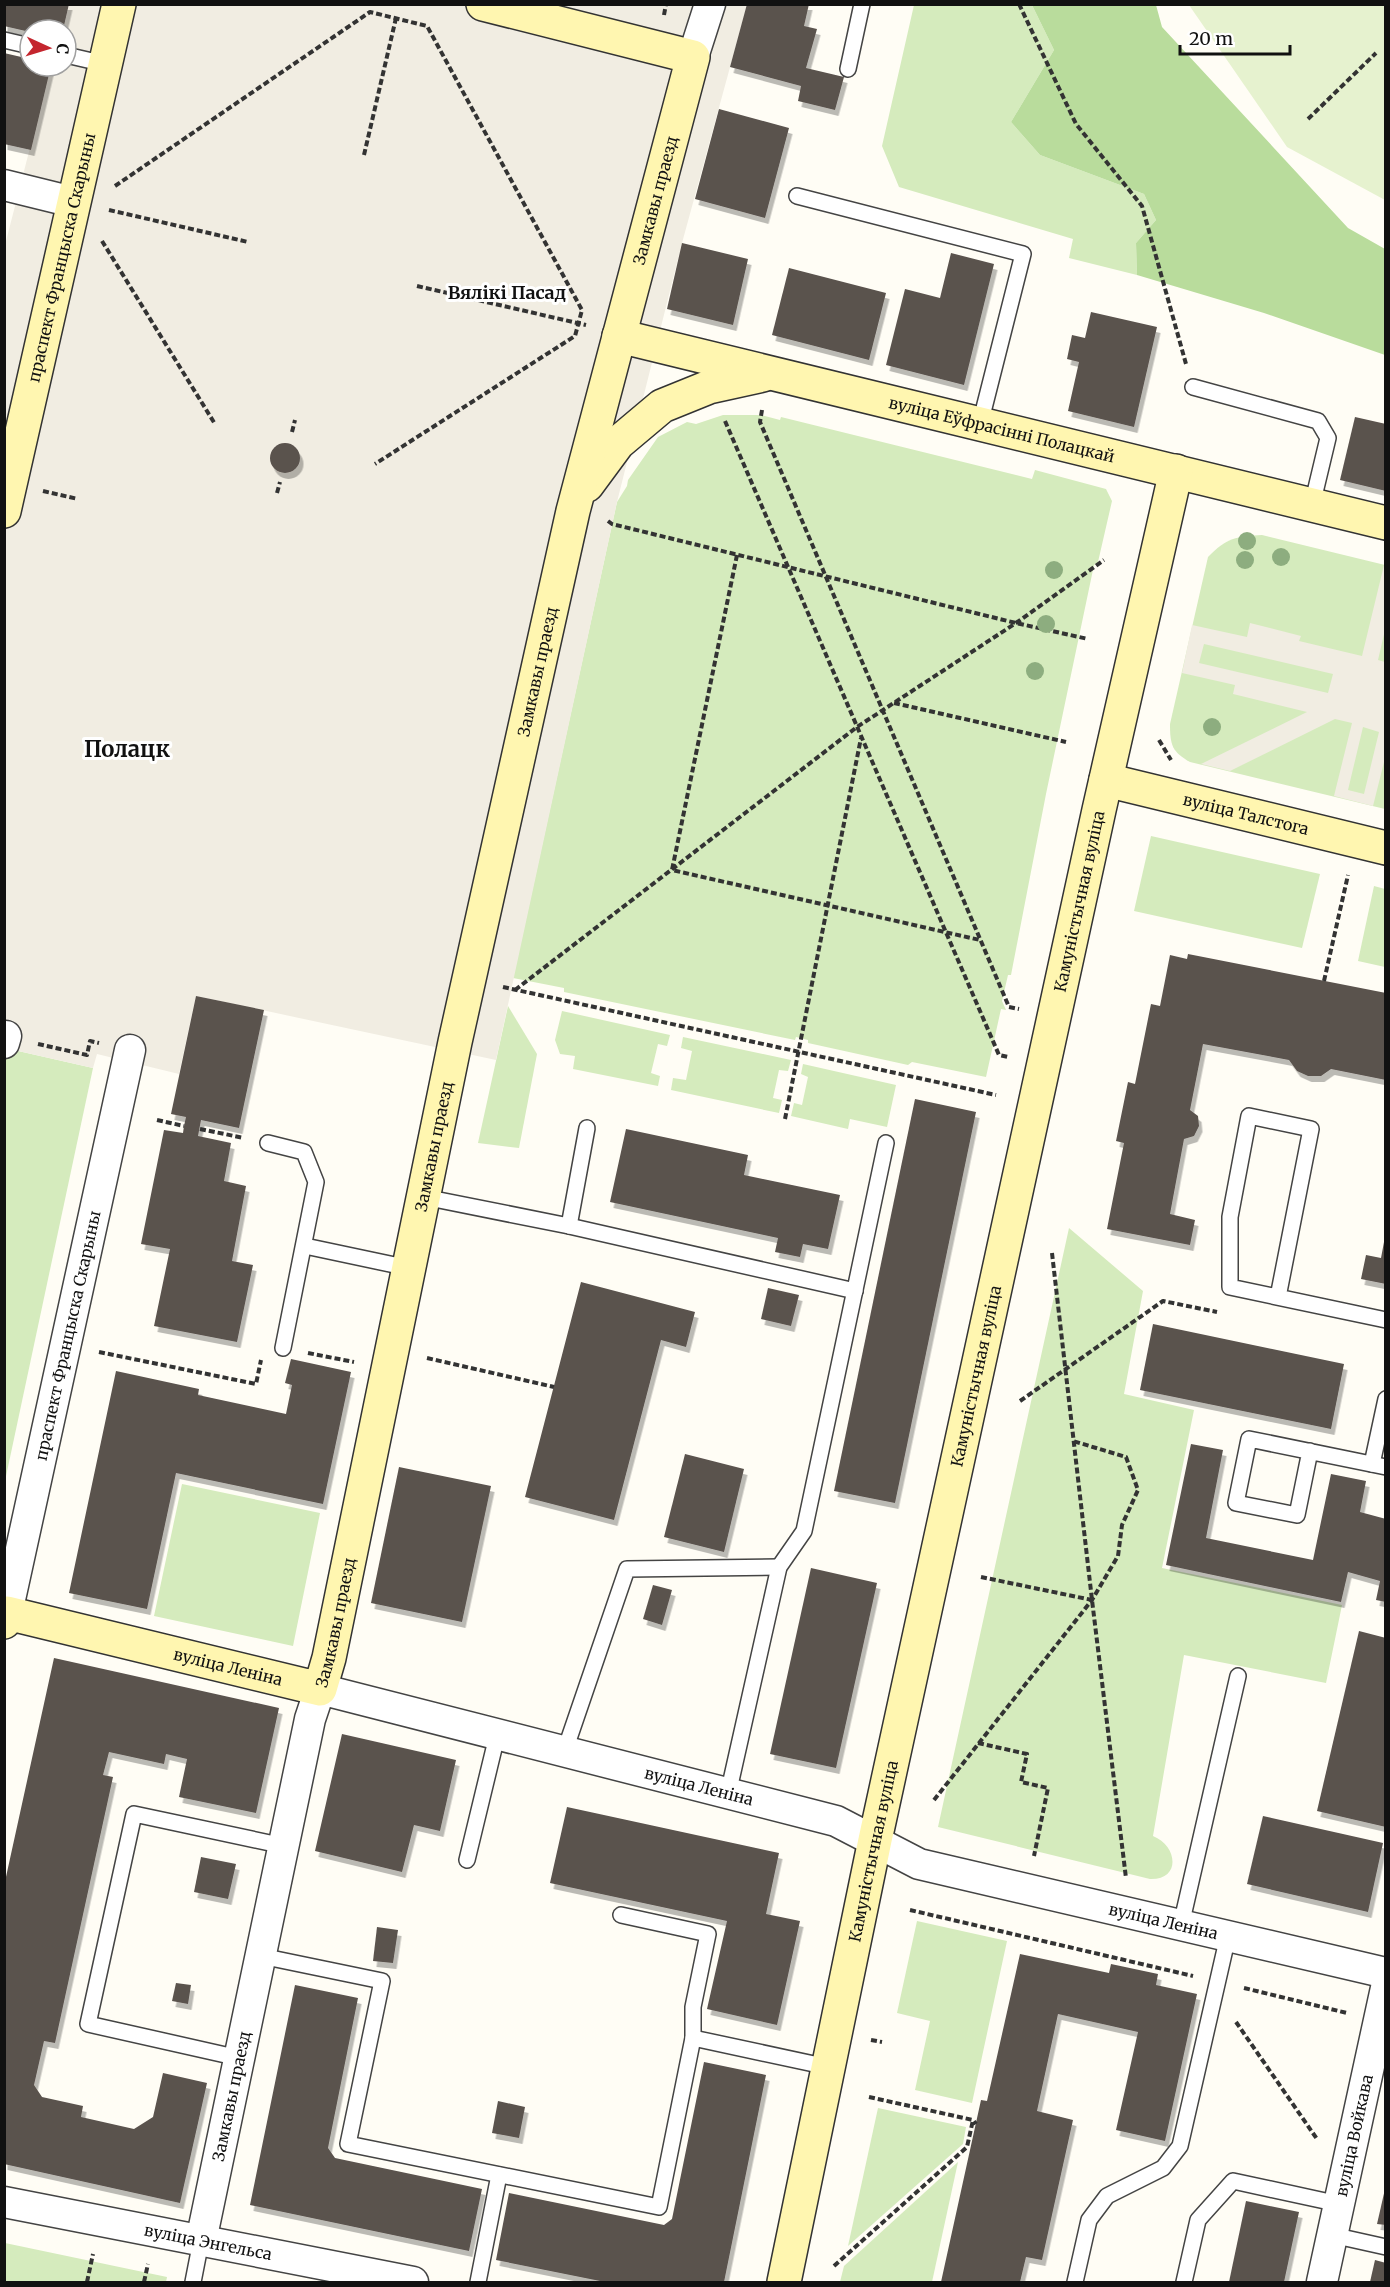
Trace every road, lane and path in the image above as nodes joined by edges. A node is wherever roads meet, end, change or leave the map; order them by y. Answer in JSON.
{"nodes":[{"id":1,"x":119,"y":4,"type":"edge"},
{"id":2,"x":483,"y":4,"type":"edge"},
{"id":3,"x":710,"y":4,"type":"edge"},
{"id":4,"x":862,"y":4,"type":"edge"},
{"id":5,"x":1019,"y":4,"type":"edge"},
{"id":6,"x":396,"y":18,"type":"junction"},
{"id":7,"x":1376,"y":53,"type":"dead end"},
{"id":8,"x":693,"y":57,"type":"junction"},
{"id":9,"x":78,"y":58,"type":"edge"},
{"id":10,"x":105,"y":64,"type":"junction"},
{"id":11,"x":848,"y":69,"type":"dead end"},
{"id":12,"x":1308,"y":119,"type":"dead end"},
{"id":13,"x":364,"y":155,"type":"dead end"},
{"id":14,"x":4,"y":184,"type":"edge"},
{"id":15,"x":112,"y":189,"type":"dead end"},
{"id":16,"x":797,"y":196,"type":"dead end"},
{"id":17,"x":73,"y":202,"type":"junction"},
{"id":18,"x":107,"y":210,"type":"dead end"},
{"id":19,"x":100,"y":238,"type":"dead end"},
{"id":20,"x":248,"y":242,"type":"dead end"},
{"id":21,"x":417,"y":286,"type":"dead end"},
{"id":22,"x":580,"y":324,"type":"junction"},
{"id":23,"x":619,"y":336,"type":"junction"},
{"id":24,"x":770,"y":373,"type":"junction"},
{"id":25,"x":1193,"y":387,"type":"joint"},
{"id":26,"x":763,"y":407,"type":"dead end"},
{"id":27,"x":723,"y":415,"type":"dead end"},
{"id":28,"x":295,"y":420,"type":"dead end"},
{"id":29,"x":215,"y":424,"type":"dead end"},
{"id":30,"x":980,"y":424,"type":"junction"},
{"id":31,"x":292,"y":432,"type":"dead end"},
{"id":32,"x":375,"y":464,"type":"dead end"},
{"id":33,"x":1176,"y":471,"type":"junction"},
{"id":34,"x":280,"y":482,"type":"dead end"},
{"id":35,"x":277,"y":493,"type":"dead end"},
{"id":36,"x":575,"y":504,"type":"junction"},
{"id":37,"x":1312,"y":505,"type":"junction"},
{"id":38,"x":4,"y":511,"type":"edge"},
{"id":39,"x":1386,"y":523,"type":"edge"},
{"id":40,"x":737,"y":555,"type":"junction"},
{"id":41,"x":1104,"y":560,"type":"dead end"},
{"id":42,"x":788,"y":566,"type":"junction"},
{"id":43,"x":825,"y":576,"type":"junction"},
{"id":44,"x":1016,"y":623,"type":"junction"},
{"id":45,"x":1088,"y":639,"type":"dead end"},
{"id":46,"x":894,"y":703,"type":"junction"},
{"id":47,"x":882,"y":710,"type":"junction"},
{"id":48,"x":857,"y":727,"type":"junction"},
{"id":49,"x":861,"y":737,"type":"junction"},
{"id":50,"x":1066,"y":742,"type":"dead end"},
{"id":51,"x":1106,"y":780,"type":"junction"},
{"id":52,"x":1386,"y":848,"type":"edge"},
{"id":53,"x":672,"y":870,"type":"junction"},
{"id":54,"x":1349,"y":872,"type":"dead end"},
{"id":55,"x":827,"y":905,"type":"junction"},
{"id":56,"x":946,"y":932,"type":"junction"},
{"id":57,"x":980,"y":940,"type":"junction"},
{"id":58,"x":1324,"y":981,"type":"dead end"},
{"id":59,"x":503,"y":987,"type":"dead end"},
{"id":60,"x":515,"y":990,"type":"junction"},
{"id":61,"x":1009,"y":1007,"type":"dead end"},
{"id":62,"x":5,"y":1040,"type":"edge"},
{"id":63,"x":130,"y":1050,"type":"joint"},
{"id":64,"x":797,"y":1051,"type":"junction"},
{"id":65,"x":999,"y":1055,"type":"dead end"},
{"id":66,"x":996,"y":1095,"type":"dead end"},
{"id":67,"x":785,"y":1119,"type":"dead end"},
{"id":68,"x":157,"y":1120,"type":"dead end"},
{"id":69,"x":184,"y":1126,"type":"dead end"},
{"id":70,"x":586,"y":1128,"type":"dead end"},
{"id":71,"x":200,"y":1129,"type":"dead end"},
{"id":72,"x":268,"y":1143,"type":"joint"},
{"id":73,"x":886,"y":1143,"type":"dead end"},
{"id":74,"x":424,"y":1197,"type":"junction"},
{"id":75,"x":569,"y":1226,"type":"junction"},
{"id":76,"x":305,"y":1245,"type":"junction"},
{"id":77,"x":1052,"y":1253,"type":"dead end"},
{"id":78,"x":409,"y":1268,"type":"junction"},
{"id":79,"x":855,"y":1291,"type":"junction"},
{"id":80,"x":1278,"y":1297,"type":"junction"},
{"id":81,"x":1219,"y":1313,"type":"dead end"},
{"id":82,"x":1386,"y":1320,"type":"edge"},
{"id":83,"x":64,"y":1345,"type":"junction"},
{"id":84,"x":283,"y":1348,"type":"junction"},
{"id":85,"x":392,"y":1350,"type":"junction"},
{"id":86,"x":357,"y":1363,"type":"dead end"},
{"id":87,"x":1065,"y":1369,"type":"junction"},
{"id":88,"x":554,"y":1387,"type":"dead end"},
{"id":89,"x":1386,"y":1399,"type":"edge"},
{"id":90,"x":1020,"y":1401,"type":"dead end"},
{"id":91,"x":1073,"y":1441,"type":"junction"},
{"id":92,"x":1310,"y":1451,"type":"junction"},
{"id":93,"x":1379,"y":1466,"type":"edge"},
{"id":94,"x":779,"y":1567,"type":"junction"},
{"id":95,"x":981,"y":1577,"type":"dead end"},
{"id":96,"x":1092,"y":1600,"type":"junction"},
{"id":97,"x":5,"y":1617,"type":"edge"},
{"id":98,"x":1238,"y":1676,"type":"dead end"},
{"id":99,"x":320,"y":1689,"type":"junction"},
{"id":100,"x":497,"y":1736,"type":"junction"},
{"id":101,"x":978,"y":1743,"type":"junction"},
{"id":102,"x":564,"y":1753,"type":"junction"},
{"id":103,"x":728,"y":1794,"type":"junction"},
{"id":104,"x":934,"y":1800,"type":"dead end"},
{"id":105,"x":875,"y":1840,"type":"junction"},
{"id":106,"x":284,"y":1846,"type":"junction"},
{"id":107,"x":1034,"y":1856,"type":"dead end"},
{"id":108,"x":467,"y":1860,"type":"dead end"},
{"id":109,"x":1126,"y":1878,"type":"dead end"},
{"id":110,"x":910,"y":1910,"type":"dead end"},
{"id":111,"x":621,"y":1915,"type":"dead end"},
{"id":112,"x":1181,"y":1925,"type":"junction"},
{"id":113,"x":1228,"y":1936,"type":"junction"},
{"id":114,"x":261,"y":1956,"type":"junction"},
{"id":115,"x":1386,"y":1973,"type":"edge"},
{"id":116,"x":1217,"y":1987,"type":"junction"},
{"id":117,"x":1386,"y":1988,"type":"edge"},
{"id":118,"x":1378,"y":2020,"type":"junction"},
{"id":119,"x":693,"y":2038,"type":"junction"},
{"id":120,"x":239,"y":2058,"type":"junction"},
{"id":121,"x":828,"y":2067,"type":"junction"},
{"id":122,"x":869,"y":2097,"type":"dead end"},
{"id":123,"x":499,"y":2175,"type":"junction"},
{"id":124,"x":1342,"y":2191,"type":"junction"},
{"id":125,"x":4,"y":2202,"type":"edge"},
{"id":126,"x":1332,"y":2235,"type":"junction"},
{"id":127,"x":201,"y":2241,"type":"junction"},
{"id":128,"x":1386,"y":2247,"type":"edge"},
{"id":129,"x":93,"y":2254,"type":"dead end"},
{"id":130,"x":148,"y":2264,"type":"dead end"},
{"id":131,"x":834,"y":2266,"type":"dead end"},
{"id":132,"x":87,"y":2283,"type":"edge"},
{"id":133,"x":144,"y":2283,"type":"edge"},
{"id":134,"x":194,"y":2283,"type":"edge"},
{"id":135,"x":413,"y":2283,"type":"edge"},
{"id":136,"x":478,"y":2283,"type":"edge"},
{"id":137,"x":784,"y":2283,"type":"edge"},
{"id":138,"x":1075,"y":2283,"type":"edge"},
{"id":139,"x":1184,"y":2283,"type":"edge"},
{"id":140,"x":1322,"y":2283,"type":"edge"}],
"edges":[{"from":1,"to":10,"type":"street","name":"праспект Францыска Скарыны"},
{"from":2,"to":8,"type":"street"},
{"from":3,"to":8,"type":"street"},
{"from":4,"to":11,"type":"lane"},
{"from":5,"to":25,"type":"path"},
{"from":6,"to":13,"type":"path"},
{"from":6,"to":15,"type":"path"},
{"from":6,"to":22,"type":"path"},
{"from":7,"to":12,"type":"path"},
{"from":8,"to":23,"type":"street","name":"Замкавы праезд"},
{"from":9,"to":10,"type":"lane"},
{"from":10,"to":17,"type":"street","name":"праспект Францыска Скарыны"},
{"from":14,"to":17,"type":"street"},
{"from":16,"to":30,"type":"lane"},
{"from":17,"to":38,"type":"street","name":"праспект Францыска Скарыны"},
{"from":18,"to":20,"type":"path"},
{"from":19,"to":29,"type":"path"},
{"from":21,"to":22,"type":"path"},
{"from":22,"to":32,"type":"path"},
{"from":23,"to":24,"type":"street","name":"вуліца Еўфрасінні Полацкай"},
{"from":23,"to":36,"type":"street","name":"Замкавы праезд"},
{"from":24,"to":30,"type":"street","name":"вуліца Еўфрасінні Полацкай"},
{"from":24,"to":36,"type":"street"},
{"from":25,"to":37,"type":"lane"},
{"from":26,"to":43,"type":"path"},
{"from":27,"to":42,"type":"path"},
{"from":28,"to":31,"type":"path"},
{"from":30,"to":33,"type":"street","name":"вуліца Еўфрасінні Полацкай"},
{"from":33,"to":37,"type":"street","name":"вуліца Еўфрасінні Полацкай"},
{"from":33,"to":51,"type":"street","name":"Камуністычная вуліца"},
{"from":34,"to":35,"type":"path"},
{"from":36,"to":40,"type":"path"},
{"from":36,"to":74,"type":"street","name":"Замкавы праезд"},
{"from":37,"to":39,"type":"street","name":"вуліца Еўфрасінні Полацкай"},
{"from":40,"to":42,"type":"path"},
{"from":40,"to":53,"type":"path"},
{"from":41,"to":44,"type":"path"},
{"from":42,"to":43,"type":"path"},
{"from":42,"to":48,"type":"path"},
{"from":43,"to":44,"type":"path"},
{"from":43,"to":47,"type":"path"},
{"from":44,"to":45,"type":"path"},
{"from":44,"to":46,"type":"path"},
{"from":46,"to":47,"type":"path"},
{"from":46,"to":50,"type":"path"},
{"from":47,"to":48,"type":"path"},
{"from":47,"to":57,"type":"path"},
{"from":48,"to":49,"type":"path"},
{"from":48,"to":53,"type":"path"},
{"from":49,"to":55,"type":"path"},
{"from":49,"to":56,"type":"path"},
{"from":51,"to":52,"type":"street","name":"вуліца Талстога"},
{"from":51,"to":105,"type":"street","name":"Камуністычная вуліца"},
{"from":53,"to":55,"type":"path"},
{"from":53,"to":60,"type":"path"},
{"from":54,"to":58,"type":"path"},
{"from":55,"to":56,"type":"path"},
{"from":55,"to":64,"type":"path"},
{"from":56,"to":57,"type":"path"},
{"from":56,"to":65,"type":"path"},
{"from":57,"to":61,"type":"path"},
{"from":59,"to":60,"type":"path"},
{"from":60,"to":64,"type":"path"},
{"from":62,"to":63,"type":"path"},
{"from":63,"to":83,"type":"street","name":"праспект Францыска Скарыны"},
{"from":64,"to":66,"type":"path"},
{"from":64,"to":67,"type":"path"},
{"from":68,"to":69,"type":"path"},
{"from":70,"to":75,"type":"lane"},
{"from":71,"to":72,"type":"path"},
{"from":72,"to":76,"type":"lane"},
{"from":73,"to":79,"type":"lane"},
{"from":74,"to":75,"type":"lane"},
{"from":74,"to":78,"type":"street","name":"Замкавы праезд"},
{"from":75,"to":79,"type":"lane"},
{"from":76,"to":78,"type":"lane"},
{"from":76,"to":84,"type":"lane"},
{"from":77,"to":87,"type":"path"},
{"from":78,"to":85,"type":"street","name":"Замкавы праезд"},
{"from":79,"to":94,"type":"lane"},
{"from":80,"to":80,"type":"lane"},
{"from":80,"to":82,"type":"lane"},
{"from":81,"to":87,"type":"path"},
{"from":83,"to":84,"type":"path"},
{"from":83,"to":97,"type":"street","name":"праспект Францыска Скарыны"},
{"from":84,"to":86,"type":"path"},
{"from":85,"to":88,"type":"path"},
{"from":85,"to":99,"type":"street","name":"Замкавы праезд"},
{"from":87,"to":90,"type":"path"},
{"from":87,"to":91,"type":"path"},
{"from":89,"to":93,"type":"lane"},
{"from":91,"to":96,"type":"path"},
{"from":91,"to":96,"type":"path"},
{"from":92,"to":92,"type":"lane"},
{"from":92,"to":93,"type":"lane"},
{"from":94,"to":102,"type":"lane"},
{"from":94,"to":103,"type":"lane"},
{"from":95,"to":96,"type":"path"},
{"from":96,"to":101,"type":"path"},
{"from":96,"to":109,"type":"path"},
{"from":97,"to":99,"type":"street","name":"вуліца Леніна"},
{"from":98,"to":112,"type":"lane"},
{"from":99,"to":100,"type":"street","name":"вуліца Леніна"},
{"from":99,"to":106,"type":"street","name":"Замкавы праезд"},
{"from":100,"to":102,"type":"street","name":"вуліца Леніна"},
{"from":100,"to":108,"type":"lane"},
{"from":101,"to":104,"type":"path"},
{"from":101,"to":107,"type":"path"},
{"from":102,"to":103,"type":"street","name":"вуліца Леніна"},
{"from":103,"to":105,"type":"street","name":"вуліца Леніна"},
{"from":105,"to":112,"type":"street","name":"вуліца Леніна"},
{"from":105,"to":121,"type":"street","name":"Камуністычная вуліца"},
{"from":106,"to":114,"type":"street","name":"Замкавы праезд"},
{"from":106,"to":120,"type":"lane"},
{"from":110,"to":116,"type":"path"},
{"from":111,"to":119,"type":"lane"},
{"from":112,"to":113,"type":"street","name":"вуліца Леніна"},
{"from":113,"to":115,"type":"street","name":"вуліца Леніна"},
{"from":113,"to":116,"type":"lane"},
{"from":114,"to":120,"type":"street","name":"Замкавы праезд"},
{"from":114,"to":123,"type":"lane"},
{"from":116,"to":118,"type":"path"},
{"from":116,"to":124,"type":"path"},
{"from":116,"to":138,"type":"lane"},
{"from":117,"to":118,"type":"street","name":"вуліца Войкава"},
{"from":118,"to":124,"type":"street","name":"вуліца Войкава"},
{"from":119,"to":121,"type":"lane"},
{"from":119,"to":123,"type":"lane"},
{"from":120,"to":127,"type":"street","name":"Замкавы праезд"},
{"from":121,"to":137,"type":"street","name":"Камуністычная вуліца"},
{"from":122,"to":131,"type":"path"},
{"from":123,"to":136,"type":"lane"},
{"from":124,"to":126,"type":"street","name":"вуліца Войкава"},
{"from":124,"to":139,"type":"lane"},
{"from":125,"to":127,"type":"street","name":"вуліца Энгельса"},
{"from":126,"to":128,"type":"lane"},
{"from":126,"to":140,"type":"street","name":"вуліца Войкава"},
{"from":127,"to":134,"type":"lane"},
{"from":127,"to":135,"type":"street","name":"вуліца Энгельса"},
{"from":129,"to":132,"type":"path"},
{"from":130,"to":133,"type":"path"}]}
